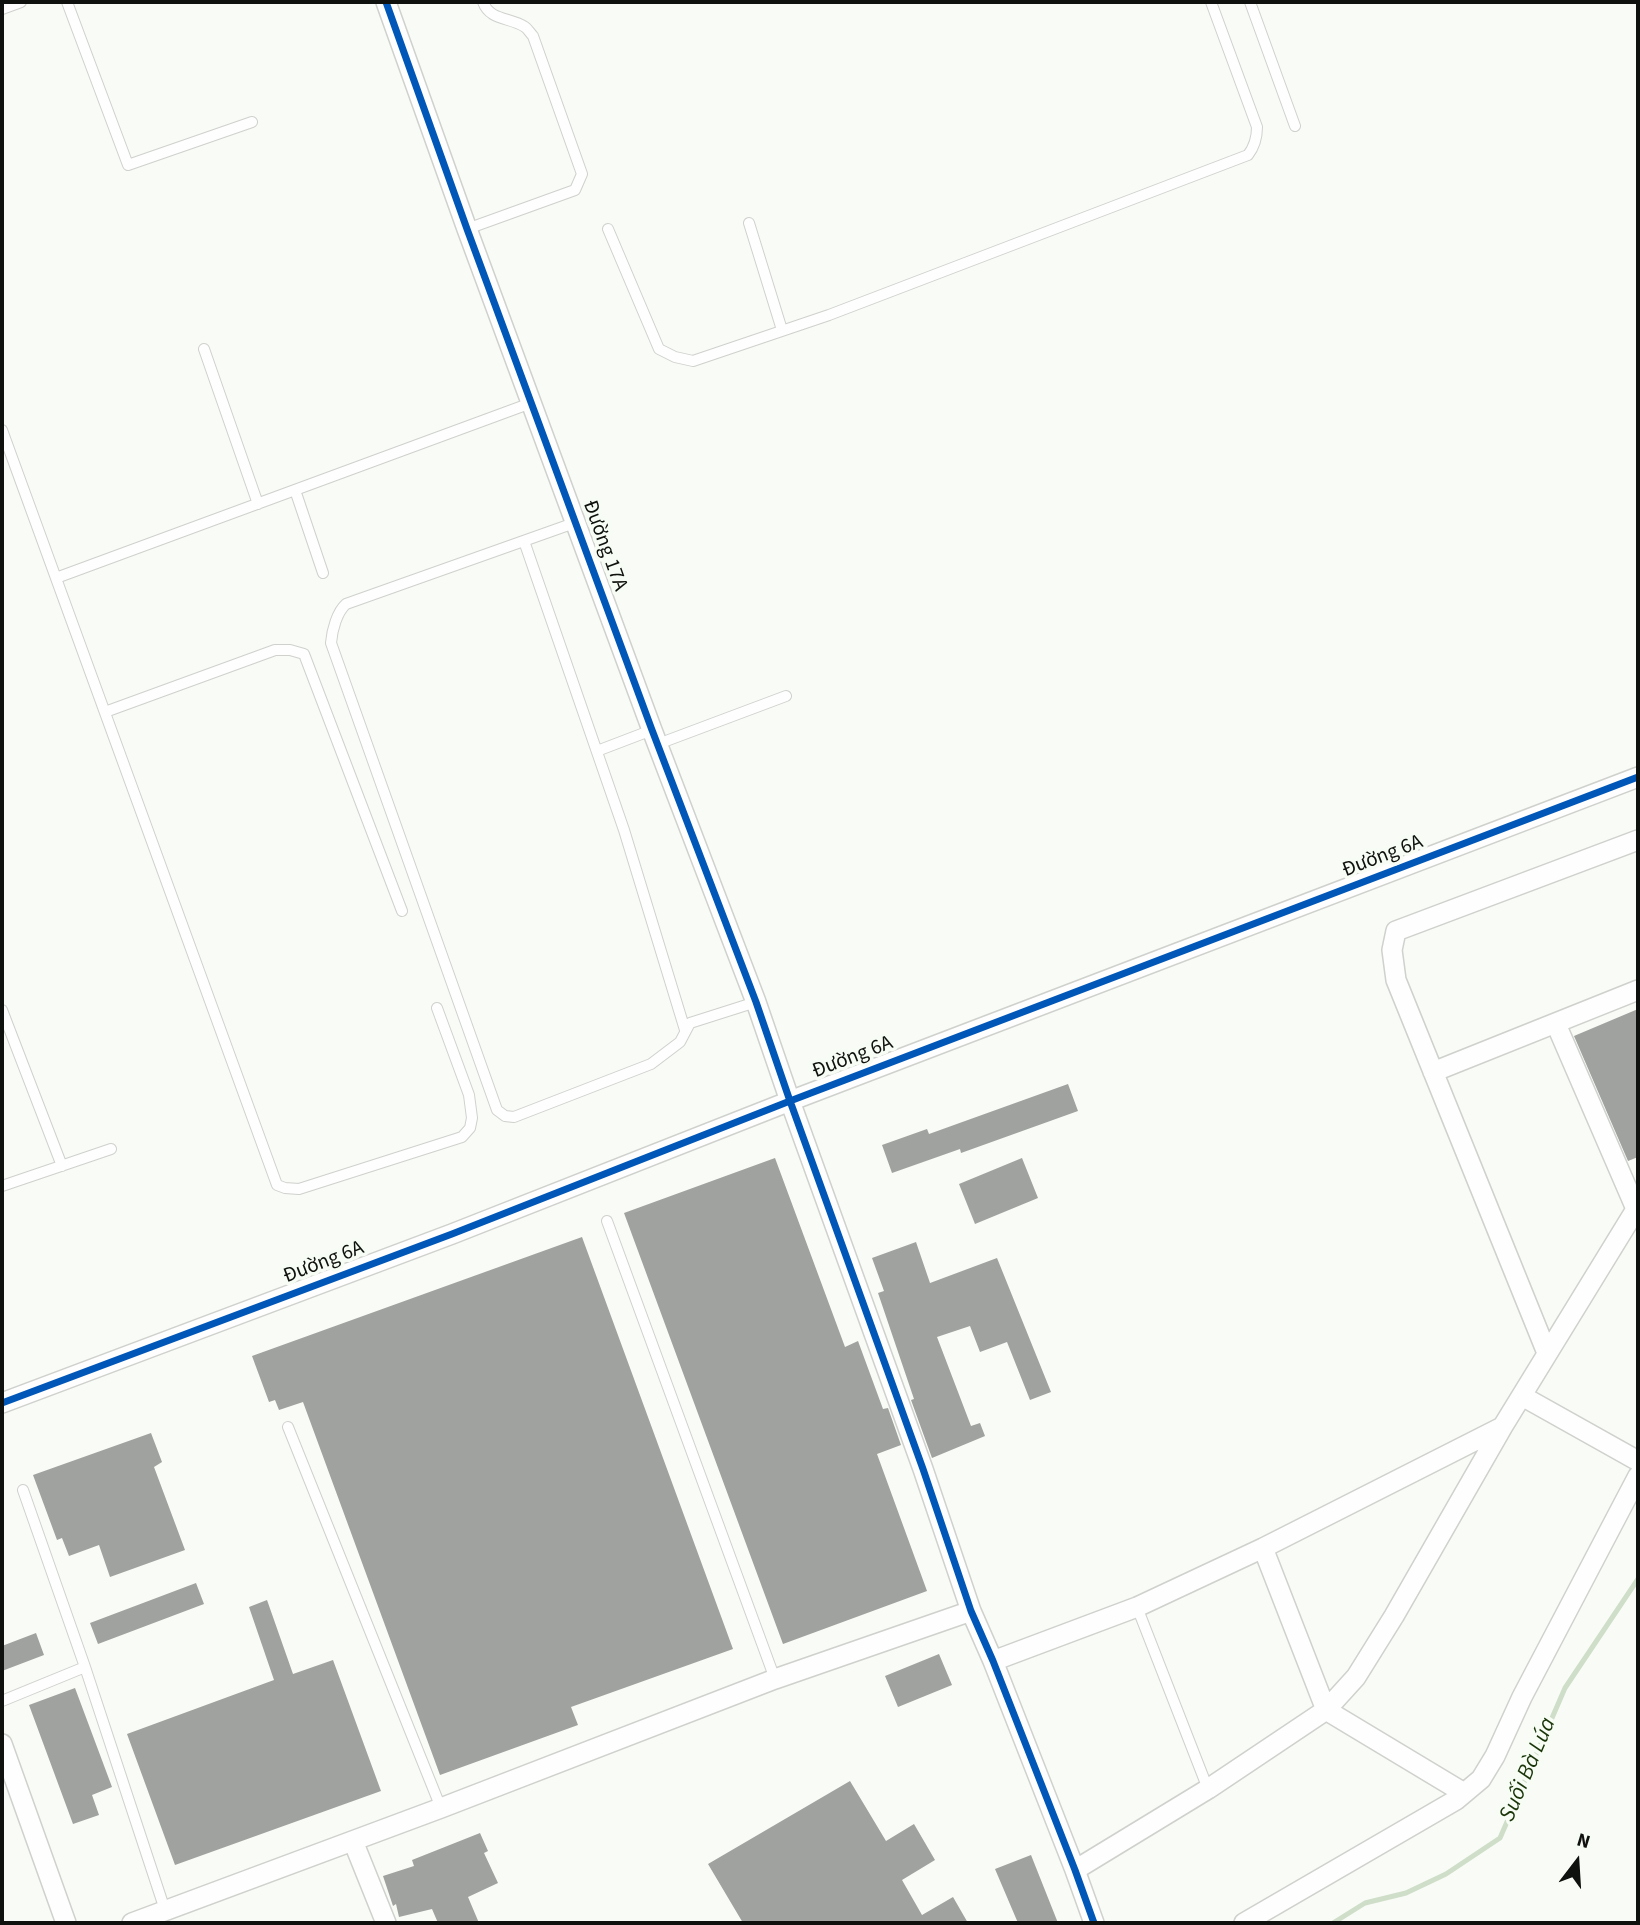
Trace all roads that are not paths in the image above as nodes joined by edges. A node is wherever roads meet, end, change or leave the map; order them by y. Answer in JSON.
{"nodes":[{"id":1,"x":21,"y":2,"type":"edge"},
{"id":2,"x":67,"y":2,"type":"edge"},
{"id":3,"x":386,"y":2,"type":"edge"},
{"id":4,"x":483,"y":2,"type":"edge"},
{"id":5,"x":1211,"y":2,"type":"edge"},
{"id":6,"x":1250,"y":2,"type":"edge"},
{"id":7,"x":2,"y":9,"type":"edge"},
{"id":8,"x":252,"y":122,"type":"dead end"},
{"id":9,"x":1295,"y":126,"type":"dead end"},
{"id":10,"x":749,"y":223,"type":"dead end"},
{"id":11,"x":467,"y":229,"type":"junction"},
{"id":12,"x":608,"y":229,"type":"dead end"},
{"id":13,"x":782,"y":330,"type":"junction"},
{"id":14,"x":204,"y":349,"type":"dead end"},
{"id":15,"x":531,"y":403,"type":"junction"},
{"id":16,"x":2,"y":430,"type":"edge"},
{"id":17,"x":295,"y":490,"type":"junction"},
{"id":18,"x":258,"y":503,"type":"junction"},
{"id":19,"x":577,"y":522,"type":"junction"},
{"id":20,"x":524,"y":541,"type":"junction"},
{"id":21,"x":323,"y":573,"type":"dead end"},
{"id":22,"x":57,"y":578,"type":"junction"},
{"id":23,"x":786,"y":696,"type":"dead end"},
{"id":24,"x":105,"y":712,"type":"junction"},
{"id":25,"x":655,"y":737,"type":"junction"},
{"id":26,"x":597,"y":751,"type":"junction"},
{"id":27,"x":1638,"y":777,"type":"edge"},
{"id":28,"x":1638,"y":840,"type":"edge"},
{"id":29,"x":402,"y":911,"type":"dead end"},
{"id":30,"x":1638,"y":990,"type":"edge"},
{"id":31,"x":756,"y":1002,"type":"junction"},
{"id":32,"x":437,"y":1008,"type":"dead end"},
{"id":33,"x":2,"y":1010,"type":"edge"},
{"id":34,"x":1556,"y":1024,"type":"junction"},
{"id":35,"x":685,"y":1030,"type":"junction"},
{"id":36,"x":1433,"y":1072,"type":"junction"},
{"id":37,"x":790,"y":1101,"type":"junction"},
{"id":38,"x":111,"y":1149,"type":"dead end"},
{"id":39,"x":62,"y":1166,"type":"junction"},
{"id":40,"x":2,"y":1186,"type":"edge"},
{"id":41,"x":1637,"y":1208,"type":"edge"},
{"id":42,"x":607,"y":1221,"type":"dead end"},
{"id":43,"x":1547,"y":1353,"type":"junction"},
{"id":44,"x":1522,"y":1396,"type":"junction"},
{"id":45,"x":2,"y":1403,"type":"edge"},
{"id":46,"x":1503,"y":1426,"type":"junction"},
{"id":47,"x":288,"y":1427,"type":"dead end"},
{"id":48,"x":1638,"y":1461,"type":"edge"},
{"id":49,"x":1638,"y":1476,"type":"edge"},
{"id":50,"x":23,"y":1490,"type":"dead end"},
{"id":51,"x":1263,"y":1548,"type":"junction"},
{"id":52,"x":1137,"y":1607,"type":"junction"},
{"id":53,"x":971,"y":1611,"type":"junction"},
{"id":54,"x":993,"y":1661,"type":"junction"},
{"id":55,"x":85,"y":1667,"type":"junction"},
{"id":56,"x":775,"y":1679,"type":"junction"},
{"id":57,"x":2,"y":1701,"type":"edge"},
{"id":58,"x":1326,"y":1710,"type":"junction"},
{"id":59,"x":2,"y":1744,"type":"edge"},
{"id":60,"x":1209,"y":1789,"type":"junction"},
{"id":61,"x":1464,"y":1793,"type":"junction"},
{"id":62,"x":441,"y":1808,"type":"junction"},
{"id":63,"x":353,"y":1841,"type":"junction"},
{"id":64,"x":1075,"y":1870,"type":"junction"},
{"id":65,"x":165,"y":1910,"type":"junction"},
{"id":66,"x":66,"y":1923,"type":"edge"},
{"id":67,"x":132,"y":1923,"type":"edge"},
{"id":68,"x":386,"y":1923,"type":"edge"},
{"id":69,"x":1094,"y":1923,"type":"edge"},
{"id":70,"x":1244,"y":1923,"type":"edge"}],
"edges":[{"from":1,"to":7,"type":"lane"},
{"from":2,"to":8,"type":"lane"},
{"from":3,"to":11,"type":"street","name":"Đường 17A"},
{"from":4,"to":11,"type":"lane"},
{"from":5,"to":13,"type":"lane"},
{"from":6,"to":9,"type":"lane"},
{"from":10,"to":13,"type":"lane"},
{"from":11,"to":15,"type":"street","name":"Đường 17A"},
{"from":12,"to":13,"type":"lane"},
{"from":14,"to":18,"type":"lane"},
{"from":15,"to":17,"type":"lane"},
{"from":15,"to":19,"type":"street","name":"Đường 17A"},
{"from":16,"to":22,"type":"lane"},
{"from":17,"to":18,"type":"lane"},
{"from":17,"to":21,"type":"lane"},
{"from":18,"to":22,"type":"lane"},
{"from":19,"to":20,"type":"lane"},
{"from":19,"to":25,"type":"street","name":"Đường 17A"},
{"from":20,"to":26,"type":"lane"},
{"from":20,"to":35,"type":"lane"},
{"from":22,"to":24,"type":"lane"},
{"from":23,"to":25,"type":"lane"},
{"from":24,"to":29,"type":"lane"},
{"from":24,"to":32,"type":"lane"},
{"from":25,"to":26,"type":"lane"},
{"from":25,"to":31,"type":"street","name":"Đường 17A"},
{"from":26,"to":35,"type":"lane"},
{"from":27,"to":37,"type":"street","name":"Đường 6A"},
{"from":28,"to":36,"type":"street"},
{"from":30,"to":34,"type":"street"},
{"from":31,"to":35,"type":"lane"},
{"from":31,"to":37,"type":"street","name":"Đường 17A"},
{"from":33,"to":39,"type":"lane"},
{"from":34,"to":36,"type":"street"},
{"from":34,"to":41,"type":"street"},
{"from":36,"to":43,"type":"street"},
{"from":37,"to":45,"type":"street","name":"Đường 6A"},
{"from":37,"to":53,"type":"street","name":"Đường 17A"},
{"from":38,"to":39,"type":"lane"},
{"from":39,"to":40,"type":"lane"},
{"from":41,"to":43,"type":"street"},
{"from":42,"to":56,"type":"lane"},
{"from":43,"to":44,"type":"street"},
{"from":44,"to":46,"type":"street"},
{"from":44,"to":48,"type":"street"},
{"from":46,"to":51,"type":"street"},
{"from":46,"to":58,"type":"street"},
{"from":47,"to":62,"type":"lane"},
{"from":49,"to":61,"type":"street"},
{"from":50,"to":55,"type":"lane"},
{"from":51,"to":52,"type":"street"},
{"from":51,"to":58,"type":"street"},
{"from":52,"to":54,"type":"street"},
{"from":52,"to":60,"type":"lane"},
{"from":53,"to":54,"type":"street","name":"Đường 17A"},
{"from":53,"to":56,"type":"street"},
{"from":54,"to":64,"type":"street","name":"Đường 17A"},
{"from":55,"to":57,"type":"lane"},
{"from":55,"to":65,"type":"lane"},
{"from":56,"to":62,"type":"street"},
{"from":58,"to":60,"type":"street"},
{"from":58,"to":61,"type":"street"},
{"from":59,"to":66,"type":"street"},
{"from":60,"to":64,"type":"street"},
{"from":61,"to":70,"type":"street"},
{"from":62,"to":63,"type":"street"},
{"from":63,"to":65,"type":"street"},
{"from":63,"to":68,"type":"street"},
{"from":64,"to":69,"type":"street","name":"Đường 17A"},
{"from":65,"to":67,"type":"street"}]}
